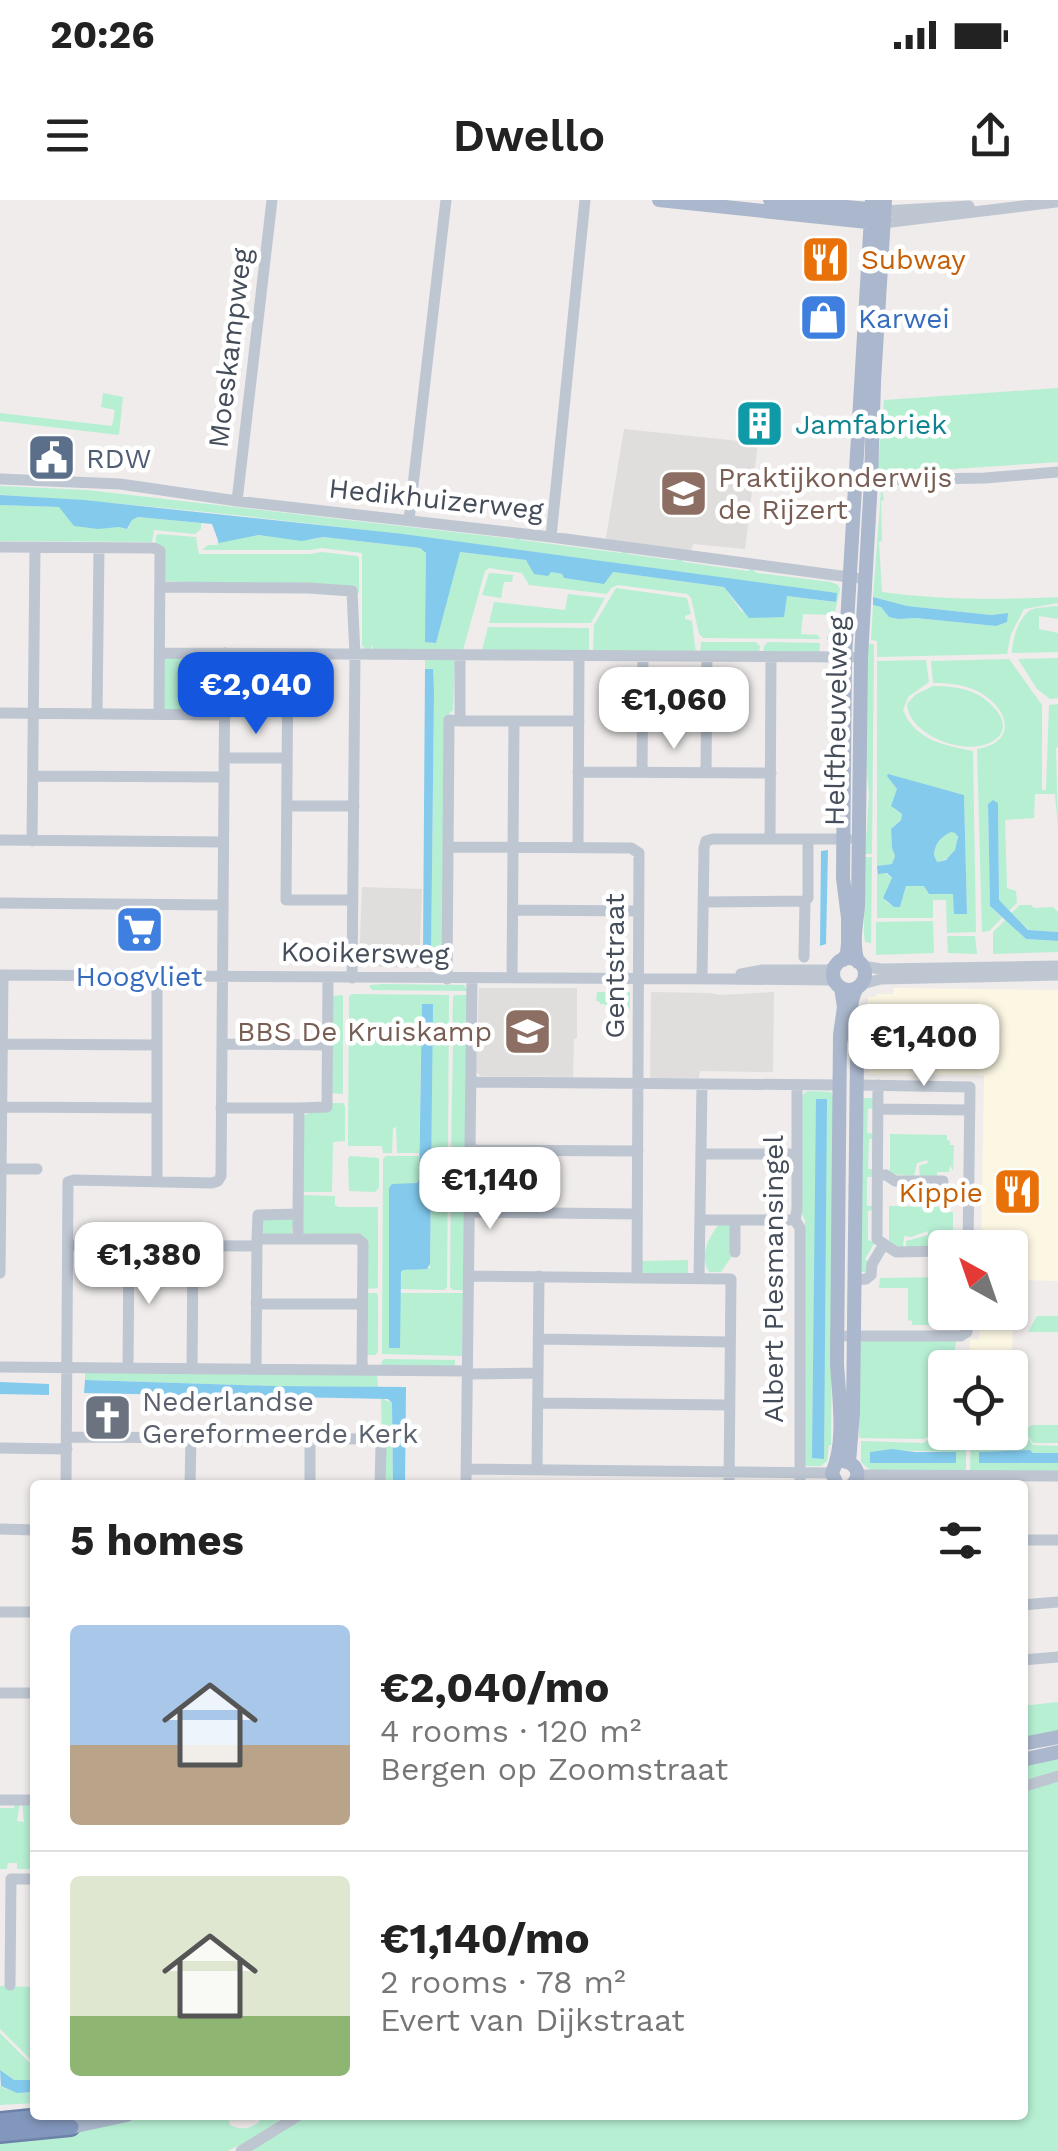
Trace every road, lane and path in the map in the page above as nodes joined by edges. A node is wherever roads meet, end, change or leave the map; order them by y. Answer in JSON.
{"nodes":[{"id":1,"x":272,"y":200,"type":"edge"},
{"id":2,"x":446,"y":200,"type":"edge"},
{"id":3,"x":585,"y":200,"type":"edge"},
{"id":4,"x":669,"y":200,"type":"edge"},
{"id":5,"x":770,"y":200,"type":"edge"},
{"id":6,"x":1057,"y":202,"type":"edge"},
{"id":7,"x":877,"y":212,"type":"edge"},
{"id":8,"x":1058,"y":472,"type":"edge"},
{"id":9,"x":0,"y":478,"type":"edge"},
{"id":10,"x":871,"y":480,"type":"junction"},
{"id":11,"x":854,"y":487,"type":"junction"},
{"id":12,"x":237,"y":501,"type":"junction"},
{"id":13,"x":409,"y":520,"type":"junction"},
{"id":14,"x":551,"y":537,"type":"junction"},
{"id":15,"x":0,"y":547,"type":"edge"},
{"id":16,"x":35,"y":547,"type":"junction"},
{"id":17,"x":98,"y":548,"type":"junction"},
{"id":18,"x":857,"y":578,"type":"junction"},
{"id":19,"x":161,"y":587,"type":"junction"},
{"id":20,"x":160,"y":652,"type":"junction"},
{"id":21,"x":225,"y":653,"type":"junction"},
{"id":22,"x":288,"y":654,"type":"junction"},
{"id":23,"x":355,"y":655,"type":"junction"},
{"id":24,"x":460,"y":656,"type":"junction"},
{"id":25,"x":579,"y":656,"type":"junction"},
{"id":26,"x":643,"y":656,"type":"junction"},
{"id":27,"x":707,"y":656,"type":"junction"},
{"id":28,"x":772,"y":657,"type":"junction"},
{"id":29,"x":853,"y":657,"type":"junction"},
{"id":30,"x":0,"y":713,"type":"edge"},
{"id":31,"x":34,"y":714,"type":"junction"},
{"id":32,"x":97,"y":714,"type":"junction"},
{"id":33,"x":159,"y":714,"type":"junction"},
{"id":34,"x":224,"y":715,"type":"junction"},
{"id":35,"x":460,"y":720,"type":"junction"},
{"id":36,"x":514,"y":721,"type":"junction"},
{"id":37,"x":578,"y":721,"type":"junction"},
{"id":38,"x":224,"y":758,"type":"junction"},
{"id":39,"x":287,"y":758,"type":"junction"},
{"id":40,"x":578,"y":772,"type":"junction"},
{"id":41,"x":642,"y":772,"type":"junction"},
{"id":42,"x":706,"y":773,"type":"junction"},
{"id":43,"x":770,"y":773,"type":"junction"},
{"id":44,"x":33,"y":776,"type":"junction"},
{"id":45,"x":224,"y":778,"type":"junction"},
{"id":46,"x":287,"y":806,"type":"junction"},
{"id":47,"x":354,"y":806,"type":"junction"},
{"id":48,"x":770,"y":839,"type":"junction"},
{"id":49,"x":808,"y":839,"type":"junction"},
{"id":50,"x":0,"y":840,"type":"edge"},
{"id":51,"x":32,"y":840,"type":"junction"},
{"id":52,"x":851,"y":840,"type":"junction"},
{"id":53,"x":223,"y":842,"type":"junction"},
{"id":54,"x":448,"y":846,"type":"junction"},
{"id":55,"x":514,"y":847,"type":"junction"},
{"id":56,"x":578,"y":847,"type":"junction"},
{"id":57,"x":353,"y":900,"type":"junction"},
{"id":58,"x":805,"y":901,"type":"junction"},
{"id":59,"x":703,"y":902,"type":"junction"},
{"id":60,"x":0,"y":903,"type":"edge"},
{"id":61,"x":222,"y":904,"type":"junction"},
{"id":62,"x":513,"y":910,"type":"junction"},
{"id":63,"x":639,"y":911,"type":"junction"},
{"id":64,"x":804,"y":957,"type":"dead end"},
{"id":65,"x":850,"y":963,"type":"junction"},
{"id":66,"x":1058,"y":966,"type":"edge"},
{"id":67,"x":2,"y":975,"type":"edge"},
{"id":68,"x":158,"y":975,"type":"junction"},
{"id":69,"x":1058,"y":975,"type":"edge"},
{"id":70,"x":222,"y":976,"type":"junction"},
{"id":71,"x":328,"y":978,"type":"junction"},
{"id":72,"x":352,"y":978,"type":"junction"},
{"id":73,"x":512,"y":978,"type":"junction"},
{"id":74,"x":446,"y":979,"type":"junction"},
{"id":75,"x":472,"y":979,"type":"junction"},
{"id":76,"x":639,"y":979,"type":"junction"},
{"id":77,"x":702,"y":979,"type":"junction"},
{"id":78,"x":725,"y":979,"type":"junction"},
{"id":79,"x":849,"y":986,"type":"junction"},
{"id":80,"x":2,"y":1044,"type":"junction"},
{"id":81,"x":222,"y":1044,"type":"junction"},
{"id":82,"x":157,"y":1045,"type":"junction"},
{"id":83,"x":327,"y":1045,"type":"junction"},
{"id":84,"x":471,"y":1082,"type":"junction"},
{"id":85,"x":639,"y":1083,"type":"junction"},
{"id":86,"x":702,"y":1084,"type":"junction"},
{"id":87,"x":797,"y":1085,"type":"junction"},
{"id":88,"x":840,"y":1085,"type":"junction"},
{"id":89,"x":857,"y":1085,"type":"junction"},
{"id":90,"x":878,"y":1085,"type":"junction"},
{"id":91,"x":2,"y":1106,"type":"edge"},
{"id":92,"x":156,"y":1108,"type":"junction"},
{"id":93,"x":221,"y":1108,"type":"junction"},
{"id":94,"x":299,"y":1108,"type":"junction"},
{"id":95,"x":878,"y":1109,"type":"junction"},
{"id":96,"x":970,"y":1110,"type":"junction"},
{"id":97,"x":470,"y":1150,"type":"junction"},
{"id":98,"x":638,"y":1151,"type":"junction"},
{"id":99,"x":701,"y":1154,"type":"junction"},
{"id":100,"x":797,"y":1154,"type":"junction"},
{"id":101,"x":1,"y":1169,"type":"edge"},
{"id":102,"x":37,"y":1169,"type":"dead end"},
{"id":103,"x":878,"y":1174,"type":"junction"},
{"id":104,"x":157,"y":1180,"type":"junction"},
{"id":105,"x":944,"y":1181,"type":"dead end"},
{"id":106,"x":469,"y":1212,"type":"junction"},
{"id":107,"x":298,"y":1214,"type":"junction"},
{"id":108,"x":637,"y":1214,"type":"junction"},
{"id":109,"x":700,"y":1220,"type":"junction"},
{"id":110,"x":735,"y":1220,"type":"junction"},
{"id":111,"x":795,"y":1220,"type":"junction"},
{"id":112,"x":968,"y":1230,"type":"edge"},
{"id":113,"x":298,"y":1238,"type":"junction"},
{"id":114,"x":257,"y":1242,"type":"junction"},
{"id":115,"x":884,"y":1244,"type":"junction"},
{"id":116,"x":68,"y":1245,"type":"junction"},
{"id":117,"x":129,"y":1245,"type":"junction"},
{"id":118,"x":193,"y":1246,"type":"junction"},
{"id":119,"x":928,"y":1251,"type":"edge"},
{"id":120,"x":735,"y":1252,"type":"dead end"},
{"id":121,"x":0,"y":1273,"type":"edge"},
{"id":122,"x":469,"y":1276,"type":"junction"},
{"id":123,"x":539,"y":1276,"type":"junction"},
{"id":124,"x":637,"y":1278,"type":"junction"},
{"id":125,"x":700,"y":1278,"type":"junction"},
{"id":126,"x":855,"y":1280,"type":"junction"},
{"id":127,"x":256,"y":1304,"type":"junction"},
{"id":128,"x":362,"y":1304,"type":"junction"},
{"id":129,"x":967,"y":1330,"type":"edge"},
{"id":130,"x":846,"y":1336,"type":"junction"},
{"id":131,"x":538,"y":1339,"type":"junction"},
{"id":132,"x":730,"y":1342,"type":"junction"},
{"id":133,"x":0,"y":1367,"type":"edge"},
{"id":134,"x":67,"y":1368,"type":"junction"},
{"id":135,"x":128,"y":1368,"type":"junction"},
{"id":136,"x":192,"y":1369,"type":"junction"},
{"id":137,"x":256,"y":1369,"type":"junction"},
{"id":138,"x":362,"y":1370,"type":"junction"},
{"id":139,"x":468,"y":1372,"type":"junction"},
{"id":140,"x":538,"y":1373,"type":"junction"},
{"id":141,"x":538,"y":1403,"type":"junction"},
{"id":142,"x":729,"y":1405,"type":"junction"},
{"id":143,"x":190,"y":1438,"type":"junction"},
{"id":144,"x":310,"y":1439,"type":"junction"},
{"id":145,"x":67,"y":1443,"type":"junction"},
{"id":146,"x":0,"y":1448,"type":"edge"},
{"id":147,"x":467,"y":1469,"type":"junction"},
{"id":148,"x":537,"y":1470,"type":"junction"},
{"id":149,"x":1058,"y":1476,"type":"edge"},
{"id":150,"x":842,"y":1477,"type":"edge"},
{"id":151,"x":729,"y":1478,"type":"edge"},
{"id":152,"x":800,"y":1479,"type":"edge"},
{"id":153,"x":66,"y":1480,"type":"edge"},
{"id":154,"x":190,"y":1480,"type":"edge"},
{"id":155,"x":310,"y":1480,"type":"edge"},
{"id":156,"x":380,"y":1480,"type":"edge"},
{"id":157,"x":466,"y":1480,"type":"edge"},
{"id":158,"x":895,"y":1480,"type":"edge"},
{"id":159,"x":962,"y":1480,"type":"edge"},
{"id":160,"x":0,"y":1530,"type":"edge"},
{"id":161,"x":30,"y":1530,"type":"edge"},
{"id":162,"x":1028,"y":1540,"type":"edge"},
{"id":163,"x":1058,"y":1540,"type":"edge"},
{"id":164,"x":1058,"y":1602,"type":"edge"},
{"id":165,"x":1028,"y":1604,"type":"edge"},
{"id":166,"x":0,"y":1612,"type":"edge"},
{"id":167,"x":30,"y":1612,"type":"edge"},
{"id":168,"x":1058,"y":1656,"type":"edge"},
{"id":169,"x":1028,"y":1659,"type":"edge"},
{"id":170,"x":0,"y":1693,"type":"edge"},
{"id":171,"x":30,"y":1693,"type":"edge"},
{"id":172,"x":1058,"y":1737,"type":"edge"},
{"id":173,"x":1028,"y":1743,"type":"edge"},
{"id":174,"x":1058,"y":1752,"type":"edge"},
{"id":175,"x":1028,"y":1759,"type":"edge"},
{"id":176,"x":1058,"y":1776,"type":"edge"},
{"id":177,"x":1028,"y":1785,"type":"edge"},
{"id":178,"x":0,"y":1800,"type":"edge"},
{"id":179,"x":30,"y":1800,"type":"edge"},
{"id":180,"x":30,"y":1879,"type":"edge"},
{"id":181,"x":10,"y":1985,"type":"dead end"},
{"id":182,"x":0,"y":2110,"type":"edge"},
{"id":183,"x":30,"y":2113,"type":"edge"},
{"id":184,"x":291,"y":2120,"type":"edge"},
{"id":185,"x":0,"y":2121,"type":"edge"},
{"id":186,"x":65,"y":2121,"type":"edge"},
{"id":187,"x":0,"y":2134,"type":"edge"},
{"id":188,"x":240,"y":2151,"type":"edge"}],
"edges":[{"from":1,"to":12,"type":"street","name":"Moeskampweg"},
{"from":2,"to":13,"type":"street"},
{"from":3,"to":14,"type":"street"},
{"from":4,"to":7,"type":"main road"},
{"from":5,"to":7,"type":"main road"},
{"from":6,"to":7,"type":"street"},
{"from":7,"to":10,"type":"main road","name":"Helftheuvelweg"},
{"from":7,"to":11,"type":"main road","name":"Helftheuvelweg"},
{"from":8,"to":10,"type":"street"},
{"from":9,"to":12,"type":"street","name":"Hedikhuizerweg"},
{"from":10,"to":11,"type":"street"},
{"from":10,"to":18,"type":"main road","name":"Helftheuvelweg"},
{"from":11,"to":18,"type":"main road","name":"Helftheuvelweg"},
{"from":12,"to":13,"type":"street","name":"Hedikhuizerweg"},
{"from":13,"to":14,"type":"street","name":"Hedikhuizerweg"},
{"from":14,"to":18,"type":"street","name":"Hedikhuizerweg"},
{"from":15,"to":16,"type":"street"},
{"from":16,"to":17,"type":"street"},
{"from":16,"to":31,"type":"street"},
{"from":17,"to":19,"type":"street"},
{"from":17,"to":32,"type":"street"},
{"from":18,"to":29,"type":"main road","name":"Helftheuvelweg"},
{"from":19,"to":20,"type":"street"},
{"from":19,"to":23,"type":"street"},
{"from":20,"to":21,"type":"street"},
{"from":20,"to":33,"type":"street"},
{"from":21,"to":22,"type":"street"},
{"from":21,"to":34,"type":"street"},
{"from":22,"to":23,"type":"street"},
{"from":22,"to":39,"type":"street"},
{"from":23,"to":24,"type":"street"},
{"from":23,"to":47,"type":"street"},
{"from":24,"to":25,"type":"street"},
{"from":24,"to":35,"type":"street"},
{"from":25,"to":26,"type":"street"},
{"from":25,"to":37,"type":"street"},
{"from":26,"to":27,"type":"street"},
{"from":26,"to":41,"type":"street"},
{"from":27,"to":28,"type":"street"},
{"from":27,"to":42,"type":"street"},
{"from":28,"to":29,"type":"street"},
{"from":28,"to":43,"type":"street"},
{"from":29,"to":52,"type":"main road","name":"Helftheuvelweg"},
{"from":30,"to":31,"type":"street"},
{"from":31,"to":32,"type":"street"},
{"from":31,"to":44,"type":"street"},
{"from":32,"to":33,"type":"street"},
{"from":33,"to":34,"type":"street"},
{"from":34,"to":38,"type":"street"},
{"from":35,"to":36,"type":"street"},
{"from":35,"to":54,"type":"street"},
{"from":36,"to":37,"type":"street"},
{"from":36,"to":55,"type":"street"},
{"from":37,"to":40,"type":"street"},
{"from":38,"to":39,"type":"street"},
{"from":38,"to":45,"type":"street"},
{"from":39,"to":46,"type":"street"},
{"from":40,"to":41,"type":"street"},
{"from":40,"to":56,"type":"street"},
{"from":41,"to":42,"type":"street"},
{"from":42,"to":43,"type":"street"},
{"from":43,"to":48,"type":"street"},
{"from":44,"to":45,"type":"street"},
{"from":44,"to":51,"type":"street"},
{"from":45,"to":53,"type":"street"},
{"from":46,"to":47,"type":"street"},
{"from":46,"to":57,"type":"street"},
{"from":47,"to":57,"type":"street"},
{"from":48,"to":49,"type":"street"},
{"from":48,"to":59,"type":"street"},
{"from":49,"to":52,"type":"street"},
{"from":49,"to":58,"type":"street"},
{"from":50,"to":51,"type":"street"},
{"from":51,"to":53,"type":"street"},
{"from":52,"to":65,"type":"main road","name":"Helftheuvelweg"},
{"from":53,"to":61,"type":"street"},
{"from":54,"to":55,"type":"street"},
{"from":54,"to":74,"type":"street"},
{"from":55,"to":56,"type":"street"},
{"from":55,"to":62,"type":"street"},
{"from":56,"to":63,"type":"street","name":"Gentstraat"},
{"from":57,"to":72,"type":"street"},
{"from":58,"to":59,"type":"street"},
{"from":58,"to":64,"type":"street"},
{"from":59,"to":77,"type":"street"},
{"from":60,"to":61,"type":"street"},
{"from":61,"to":70,"type":"street"},
{"from":62,"to":63,"type":"street"},
{"from":62,"to":73,"type":"street"},
{"from":63,"to":76,"type":"street","name":"Gentstraat"},
{"from":65,"to":66,"type":"street","name":"Kooikersweg"},
{"from":65,"to":78,"type":"street","name":"Kooikersweg"},
{"from":65,"to":79,"type":"main road"},
{"from":65,"to":79,"type":"main road"},
{"from":67,"to":68,"type":"street","name":"Kooikersweg"},
{"from":67,"to":80,"type":"street"},
{"from":68,"to":70,"type":"street","name":"Kooikersweg"},
{"from":68,"to":82,"type":"street"},
{"from":69,"to":79,"type":"street","name":"Kooikersweg"},
{"from":70,"to":71,"type":"street","name":"Kooikersweg"},
{"from":70,"to":81,"type":"street"},
{"from":71,"to":72,"type":"street","name":"Kooikersweg"},
{"from":71,"to":83,"type":"street"},
{"from":72,"to":74,"type":"street","name":"Kooikersweg"},
{"from":73,"to":75,"type":"street","name":"Kooikersweg"},
{"from":73,"to":76,"type":"street","name":"Kooikersweg"},
{"from":74,"to":75,"type":"street","name":"Kooikersweg"},
{"from":75,"to":84,"type":"street"},
{"from":76,"to":77,"type":"street","name":"Kooikersweg"},
{"from":76,"to":85,"type":"street","name":"Gentstraat"},
{"from":77,"to":78,"type":"street","name":"Kooikersweg"},
{"from":78,"to":79,"type":"street","name":"Kooikersweg"},
{"from":79,"to":88,"type":"main road"},
{"from":79,"to":89,"type":"main road"},
{"from":80,"to":82,"type":"street"},
{"from":80,"to":91,"type":"street"},
{"from":81,"to":83,"type":"street"},
{"from":81,"to":93,"type":"street"},
{"from":82,"to":92,"type":"street"},
{"from":83,"to":94,"type":"street"},
{"from":84,"to":85,"type":"street"},
{"from":84,"to":97,"type":"street"},
{"from":85,"to":86,"type":"street"},
{"from":85,"to":98,"type":"street","name":"Gentstraat"},
{"from":86,"to":87,"type":"street"},
{"from":86,"to":99,"type":"street"},
{"from":87,"to":88,"type":"street"},
{"from":87,"to":100,"type":"street","name":"Albert Plesmansingel"},
{"from":88,"to":89,"type":"main road"},
{"from":88,"to":130,"type":"main road"},
{"from":89,"to":90,"type":"street"},
{"from":89,"to":126,"type":"main road"},
{"from":90,"to":95,"type":"street"},
{"from":90,"to":96,"type":"street"},
{"from":91,"to":92,"type":"street"},
{"from":91,"to":101,"type":"street"},
{"from":92,"to":104,"type":"street"},
{"from":93,"to":94,"type":"street"},
{"from":93,"to":104,"type":"street"},
{"from":94,"to":107,"type":"street"},
{"from":95,"to":96,"type":"street"},
{"from":95,"to":103,"type":"street"},
{"from":96,"to":112,"type":"street"},
{"from":97,"to":98,"type":"street"},
{"from":97,"to":106,"type":"street"},
{"from":98,"to":108,"type":"street","name":"Gentstraat"},
{"from":99,"to":100,"type":"street"},
{"from":99,"to":109,"type":"street"},
{"from":100,"to":111,"type":"street","name":"Albert Plesmansingel"},
{"from":101,"to":102,"type":"street"},
{"from":101,"to":121,"type":"street"},
{"from":103,"to":105,"type":"street"},
{"from":103,"to":115,"type":"street"},
{"from":104,"to":116,"type":"street"},
{"from":106,"to":108,"type":"street"},
{"from":106,"to":122,"type":"street"},
{"from":107,"to":113,"type":"street"},
{"from":107,"to":114,"type":"street"},
{"from":108,"to":124,"type":"street","name":"Gentstraat"},
{"from":109,"to":110,"type":"street"},
{"from":109,"to":125,"type":"street"},
{"from":110,"to":111,"type":"street"},
{"from":110,"to":120,"type":"street"},
{"from":111,"to":152,"type":"street","name":"Albert Plesmansingel"},
{"from":113,"to":114,"type":"street"},
{"from":113,"to":128,"type":"street"},
{"from":114,"to":118,"type":"street"},
{"from":114,"to":127,"type":"street"},
{"from":115,"to":119,"type":"street"},
{"from":115,"to":126,"type":"street"},
{"from":116,"to":117,"type":"street"},
{"from":116,"to":134,"type":"street"},
{"from":117,"to":118,"type":"street"},
{"from":117,"to":135,"type":"street"},
{"from":118,"to":136,"type":"street"},
{"from":122,"to":123,"type":"street"},
{"from":122,"to":139,"type":"street"},
{"from":123,"to":124,"type":"street"},
{"from":123,"to":131,"type":"street"},
{"from":124,"to":125,"type":"street"},
{"from":125,"to":132,"type":"street"},
{"from":126,"to":130,"type":"main road"},
{"from":127,"to":128,"type":"street"},
{"from":127,"to":137,"type":"street"},
{"from":128,"to":138,"type":"street"},
{"from":129,"to":130,"type":"street"},
{"from":130,"to":150,"type":"main road"},
{"from":131,"to":132,"type":"street"},
{"from":131,"to":140,"type":"street"},
{"from":132,"to":142,"type":"street"},
{"from":133,"to":134,"type":"street"},
{"from":134,"to":135,"type":"street"},
{"from":134,"to":145,"type":"street"},
{"from":135,"to":136,"type":"street"},
{"from":136,"to":137,"type":"street"},
{"from":137,"to":138,"type":"street"},
{"from":138,"to":139,"type":"street"},
{"from":139,"to":140,"type":"street"},
{"from":139,"to":147,"type":"street"},
{"from":140,"to":141,"type":"street"},
{"from":141,"to":142,"type":"street"},
{"from":141,"to":148,"type":"street"},
{"from":142,"to":151,"type":"street"},
{"from":143,"to":144,"type":"street"},
{"from":143,"to":145,"type":"street"},
{"from":143,"to":154,"type":"street"},
{"from":144,"to":155,"type":"street"},
{"from":144,"to":156,"type":"street"},
{"from":145,"to":146,"type":"street"},
{"from":145,"to":153,"type":"street"},
{"from":147,"to":148,"type":"street"},
{"from":147,"to":157,"type":"street"},
{"from":148,"to":151,"type":"street"},
{"from":149,"to":159,"type":"street"},
{"from":150,"to":152,"type":"street"},
{"from":150,"to":158,"type":"street"},
{"from":151,"to":152,"type":"street"},
{"from":158,"to":159,"type":"street"},
{"from":160,"to":161,"type":"street"},
{"from":162,"to":163,"type":"street"},
{"from":164,"to":165,"type":"street"},
{"from":166,"to":167,"type":"street"},
{"from":168,"to":169,"type":"street"},
{"from":170,"to":171,"type":"street"},
{"from":172,"to":173,"type":"main road"},
{"from":174,"to":175,"type":"main road"},
{"from":176,"to":177,"type":"street"},
{"from":178,"to":179,"type":"street"},
{"from":180,"to":181,"type":"street"},
{"from":182,"to":183,"type":"highway"},
{"from":184,"to":188,"type":"street"},
{"from":185,"to":186,"type":"highway"},
{"from":186,"to":187,"type":"highway"}]}
